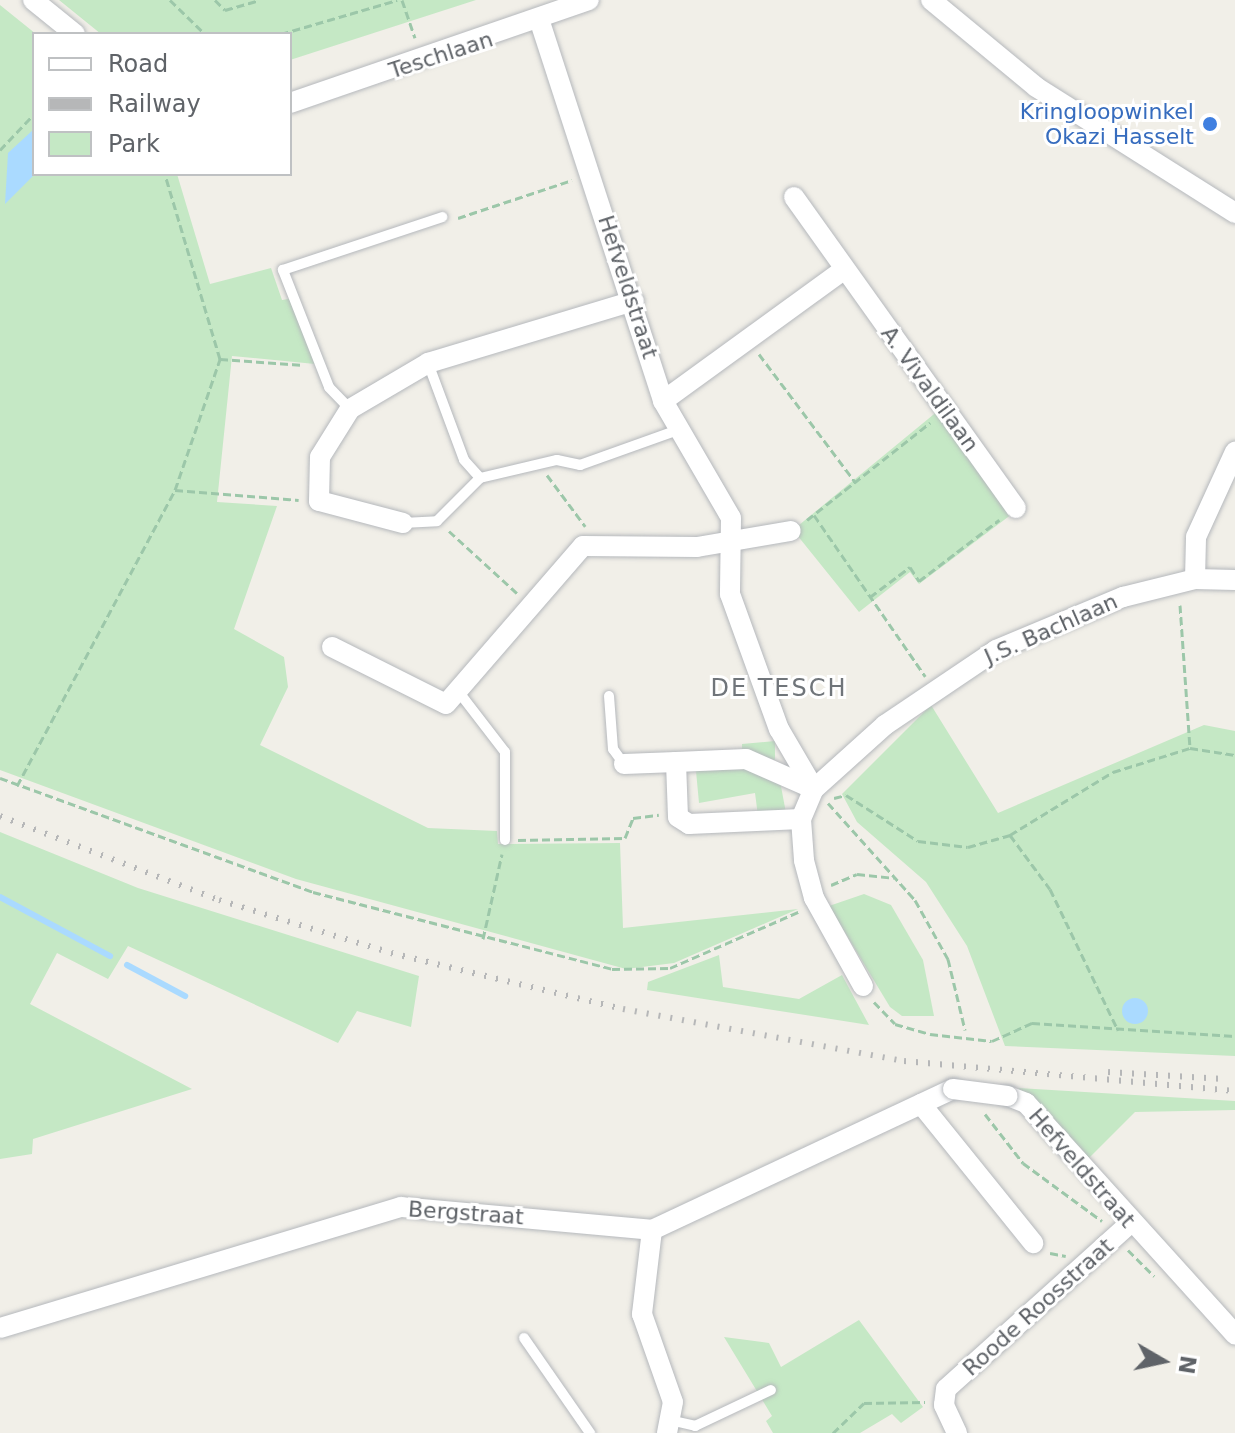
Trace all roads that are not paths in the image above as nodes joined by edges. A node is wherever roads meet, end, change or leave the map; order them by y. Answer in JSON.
{"nodes":[{"id":1,"x":33,"y":0,"type":"edge"},
{"id":2,"x":589,"y":0,"type":"edge"},
{"id":3,"x":931,"y":0,"type":"edge"},
{"id":4,"x":540,"y":22,"type":"junction"},
{"id":5,"x":73,"y":32,"type":"edge"},
{"id":6,"x":292,"y":102,"type":"edge"},
{"id":7,"x":794,"y":197,"type":"dead end"},
{"id":8,"x":1235,"y":213,"type":"edge"},
{"id":9,"x":442,"y":220,"type":"road end"},
{"id":10,"x":843,"y":270,"type":"junction"},
{"id":11,"x":634,"y":301,"type":"junction"},
{"id":12,"x":428,"y":363,"type":"junction"},
{"id":13,"x":663,"y":401,"type":"junction"},
{"id":14,"x":350,"y":409,"type":"junction"},
{"id":15,"x":675,"y":431,"type":"junction"},
{"id":16,"x":1235,"y":452,"type":"edge"},
{"id":17,"x":480,"y":478,"type":"junction"},
{"id":18,"x":1016,"y":508,"type":"road end"},
{"id":19,"x":403,"y":523,"type":"joint"},
{"id":20,"x":791,"y":531,"type":"road end"},
{"id":21,"x":731,"y":541,"type":"junction"},
{"id":22,"x":1186,"y":580,"type":"junction"},
{"id":23,"x":1235,"y":580,"type":"edge"},
{"id":24,"x":332,"y":647,"type":"dead end"},
{"id":25,"x":458,"y":691,"type":"junction"},
{"id":26,"x":609,"y":696,"type":"dead end"},
{"id":27,"x":676,"y":762,"type":"junction"},
{"id":28,"x":624,"y":764,"type":"joint"},
{"id":29,"x":820,"y":795,"type":"junction"},
{"id":30,"x":801,"y":819,"type":"junction"},
{"id":31,"x":505,"y":840,"type":"road end"},
{"id":32,"x":863,"y":986,"type":"road end"},
{"id":33,"x":921,"y":1104,"type":"junction"},
{"id":34,"x":652,"y":1230,"type":"junction"},
{"id":35,"x":1123,"y":1231,"type":"junction"},
{"id":36,"x":1033,"y":1243,"type":"road end"},
{"id":37,"x":0,"y":1328,"type":"edge"},
{"id":38,"x":1235,"y":1334,"type":"edge"},
{"id":39,"x":524,"y":1338,"type":"dead end"},
{"id":40,"x":771,"y":1390,"type":"dead end"},
{"id":41,"x":671,"y":1427,"type":"edge"},
{"id":42,"x":590,"y":1433,"type":"edge"},
{"id":43,"x":957,"y":1433,"type":"edge"}],
"edges":[{"from":1,"to":5,"type":"street"},
{"from":2,"to":4,"type":"street","name":"Teschlaan"},
{"from":3,"to":8,"type":"street"},
{"from":4,"to":6,"type":"street","name":"Teschlaan"},
{"from":4,"to":11,"type":"street","name":"Hefveldstraat"},
{"from":7,"to":10,"type":"street","name":"A. Vivaldilaan"},
{"from":9,"to":14,"type":"lane"},
{"from":10,"to":13,"type":"street"},
{"from":10,"to":18,"type":"street","name":"A. Vivaldilaan"},
{"from":11,"to":12,"type":"street"},
{"from":11,"to":13,"type":"street","name":"Hefveldstraat"},
{"from":12,"to":14,"type":"street"},
{"from":12,"to":17,"type":"lane"},
{"from":13,"to":15,"type":"street","name":"Hefveldstraat"},
{"from":14,"to":19,"type":"street"},
{"from":15,"to":17,"type":"lane"},
{"from":15,"to":21,"type":"street","name":"Hefveldstraat"},
{"from":16,"to":22,"type":"street"},
{"from":17,"to":19,"type":"lane"},
{"from":20,"to":21,"type":"street"},
{"from":21,"to":25,"type":"street"},
{"from":21,"to":29,"type":"street","name":"Hefveldstraat"},
{"from":22,"to":23,"type":"street","name":"J.S. Bachlaan"},
{"from":22,"to":29,"type":"street","name":"J.S. Bachlaan"},
{"from":24,"to":25,"type":"street"},
{"from":25,"to":31,"type":"lane"},
{"from":26,"to":28,"type":"lane"},
{"from":27,"to":28,"type":"street"},
{"from":27,"to":29,"type":"street"},
{"from":27,"to":30,"type":"street"},
{"from":29,"to":30,"type":"street"},
{"from":30,"to":32,"type":"street"},
{"from":33,"to":34,"type":"street"},
{"from":33,"to":35,"type":"street","name":"Hefveldstraat","bridge":true},
{"from":33,"to":36,"type":"street"},
{"from":34,"to":37,"type":"street","name":"Bergstraat"},
{"from":34,"to":41,"type":"street"},
{"from":35,"to":38,"type":"street","name":"Hefveldstraat"},
{"from":35,"to":43,"type":"street","name":"Roode Roosstraat"},
{"from":39,"to":42,"type":"lane"},
{"from":40,"to":41,"type":"lane"}]}
